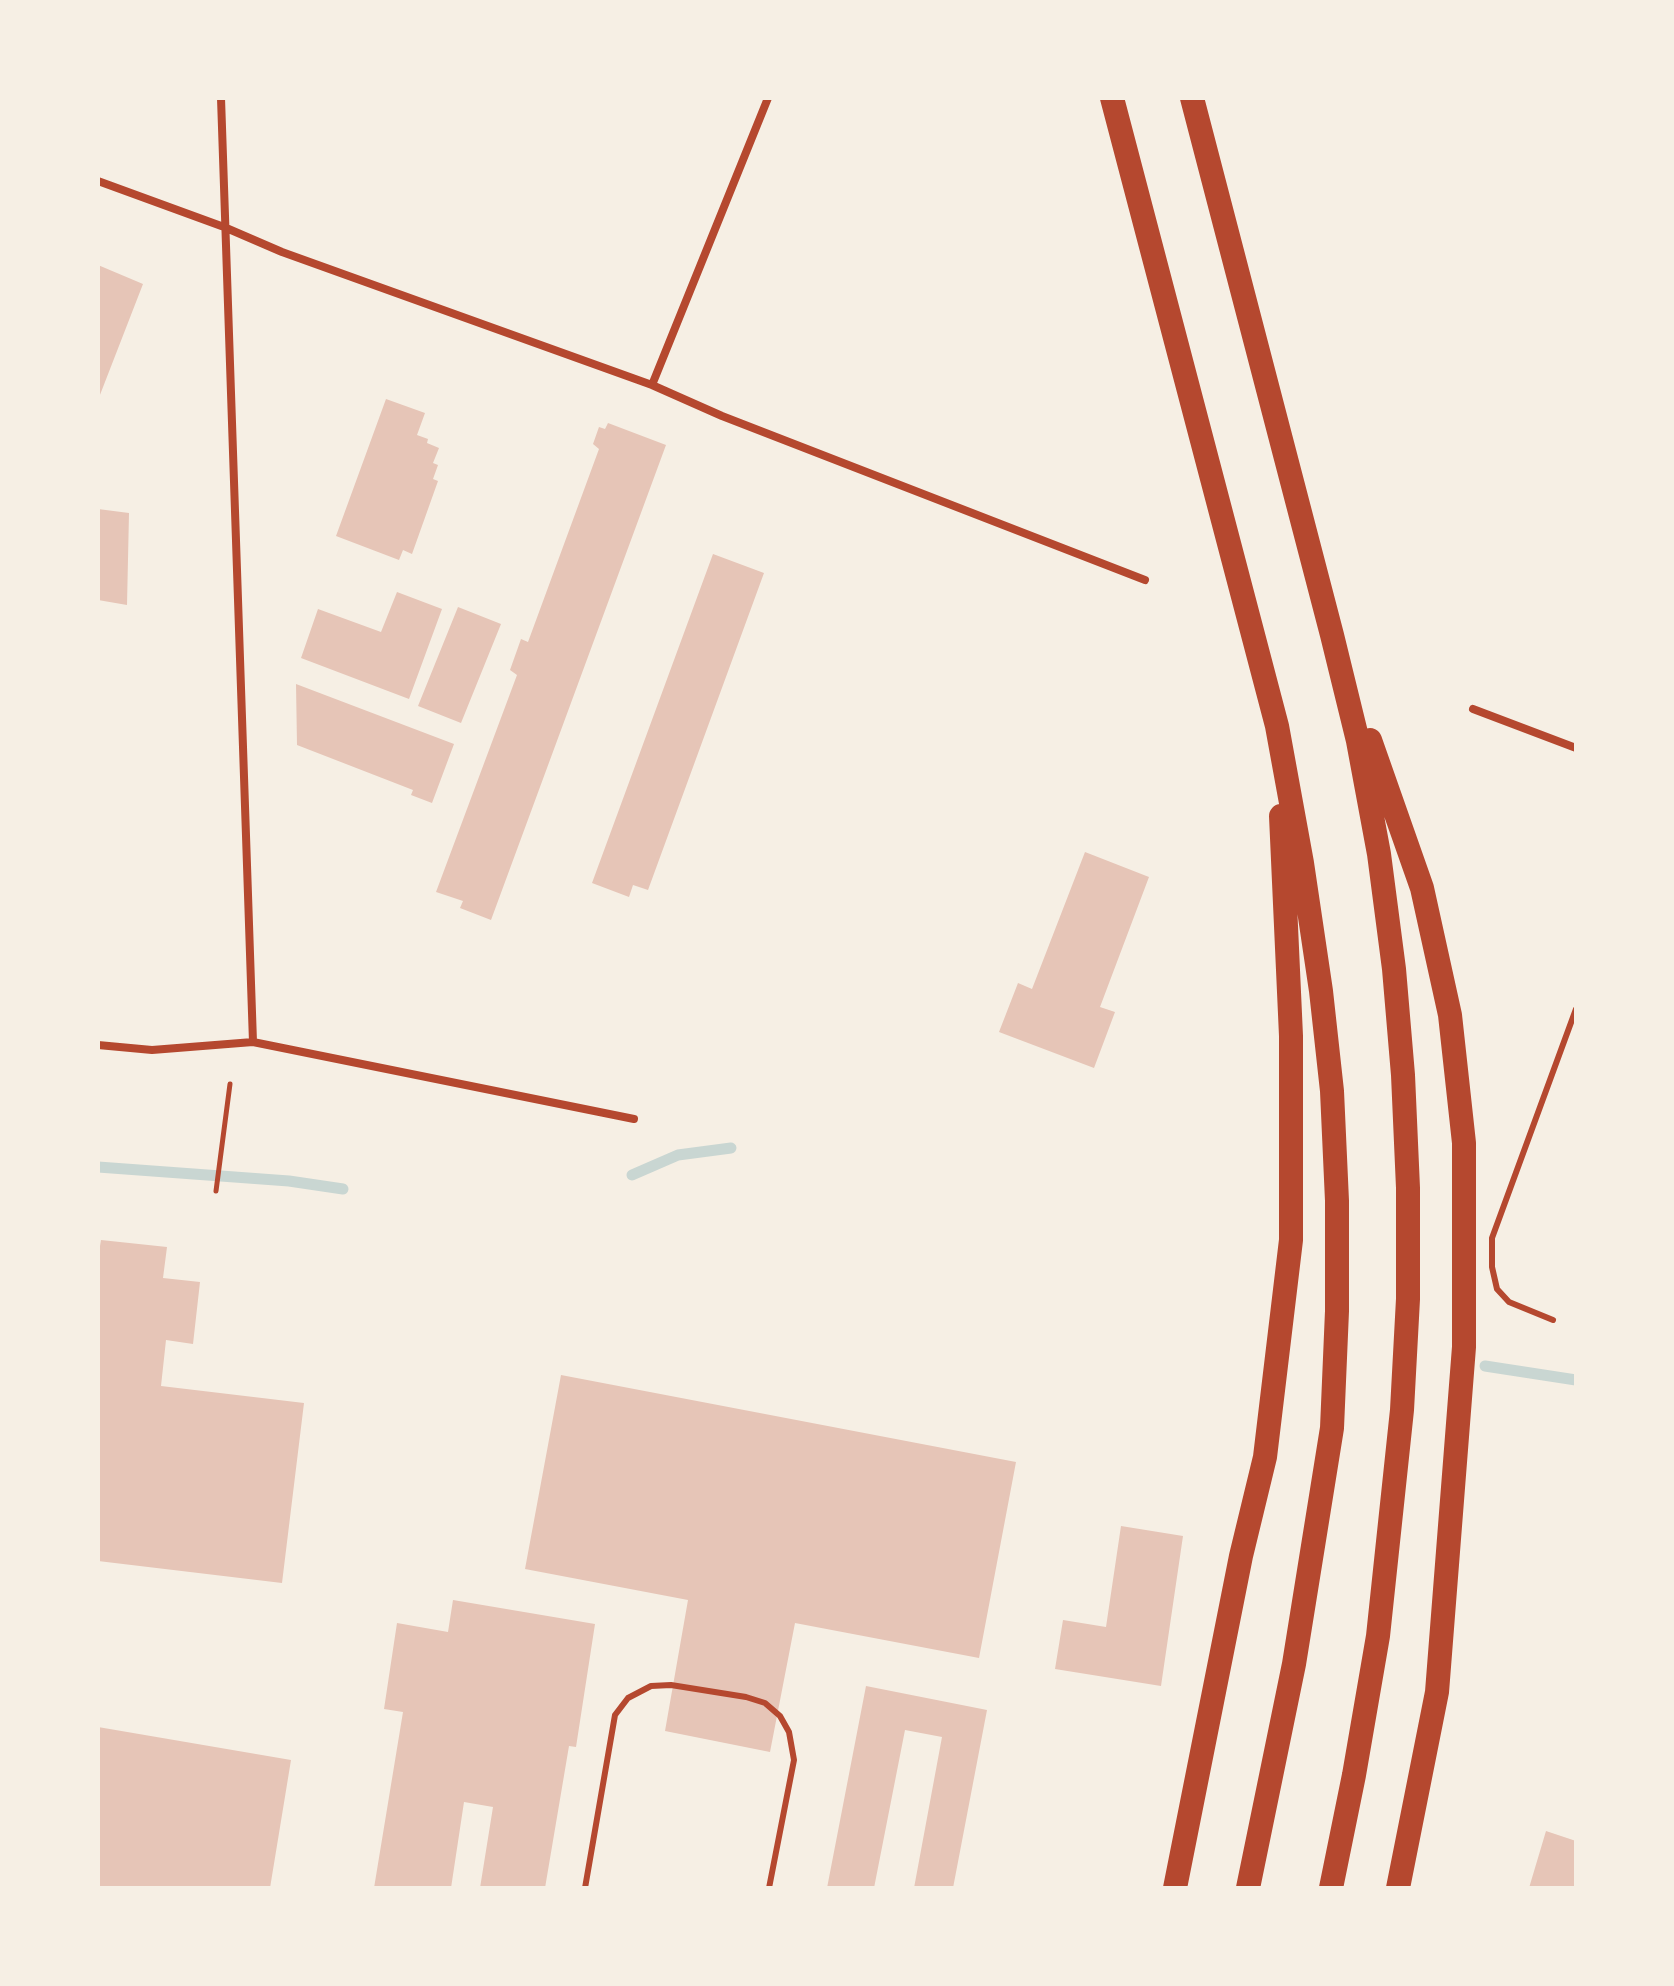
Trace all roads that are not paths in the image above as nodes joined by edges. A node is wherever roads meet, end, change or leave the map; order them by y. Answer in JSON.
{"nodes":[{"id":1,"x":221,"y":98,"type":"edge"},
{"id":2,"x":768,"y":98,"type":"edge"},
{"id":3,"x":1112,"y":98,"type":"edge"},
{"id":4,"x":1192,"y":98,"type":"edge"},
{"id":5,"x":98,"y":181,"type":"edge"},
{"id":6,"x":224,"y":227,"type":"junction"},
{"id":7,"x":652,"y":385,"type":"junction"},
{"id":8,"x":1145,"y":580,"type":"dead end"},
{"id":9,"x":1332,"y":635,"type":"junction"},
{"id":10,"x":1473,"y":709,"type":"dead end"},
{"id":11,"x":1277,"y":726,"type":"junction"},
{"id":12,"x":1576,"y":748,"type":"edge"},
{"id":13,"x":1576,"y":1009,"type":"edge"},
{"id":14,"x":253,"y":1042,"type":"junction"},
{"id":15,"x":98,"y":1045,"type":"edge"},
{"id":16,"x":634,"y":1119,"type":"dead end"},
{"id":17,"x":1553,"y":1320,"type":"dead end"},
{"id":18,"x":585,"y":1888,"type":"edge"},
{"id":19,"x":769,"y":1888,"type":"edge"},
{"id":20,"x":1175,"y":1888,"type":"edge"},
{"id":21,"x":1248,"y":1888,"type":"edge"},
{"id":22,"x":1331,"y":1888,"type":"edge"},
{"id":23,"x":1398,"y":1888,"type":"edge"}],
"edges":[{"from":1,"to":6,"type":"street"},
{"from":2,"to":7,"type":"street"},
{"from":3,"to":11,"type":"highway"},
{"from":4,"to":9,"type":"highway"},
{"from":5,"to":6,"type":"street"},
{"from":6,"to":7,"type":"street"},
{"from":6,"to":14,"type":"street"},
{"from":7,"to":8,"type":"street"},
{"from":9,"to":22,"type":"highway"},
{"from":9,"to":23,"type":"highway"},
{"from":10,"to":12,"type":"street"},
{"from":11,"to":20,"type":"highway"},
{"from":11,"to":21,"type":"highway"},
{"from":13,"to":17,"type":"lane"},
{"from":14,"to":15,"type":"street"},
{"from":14,"to":16,"type":"street"},
{"from":18,"to":19,"type":"lane"}]}
